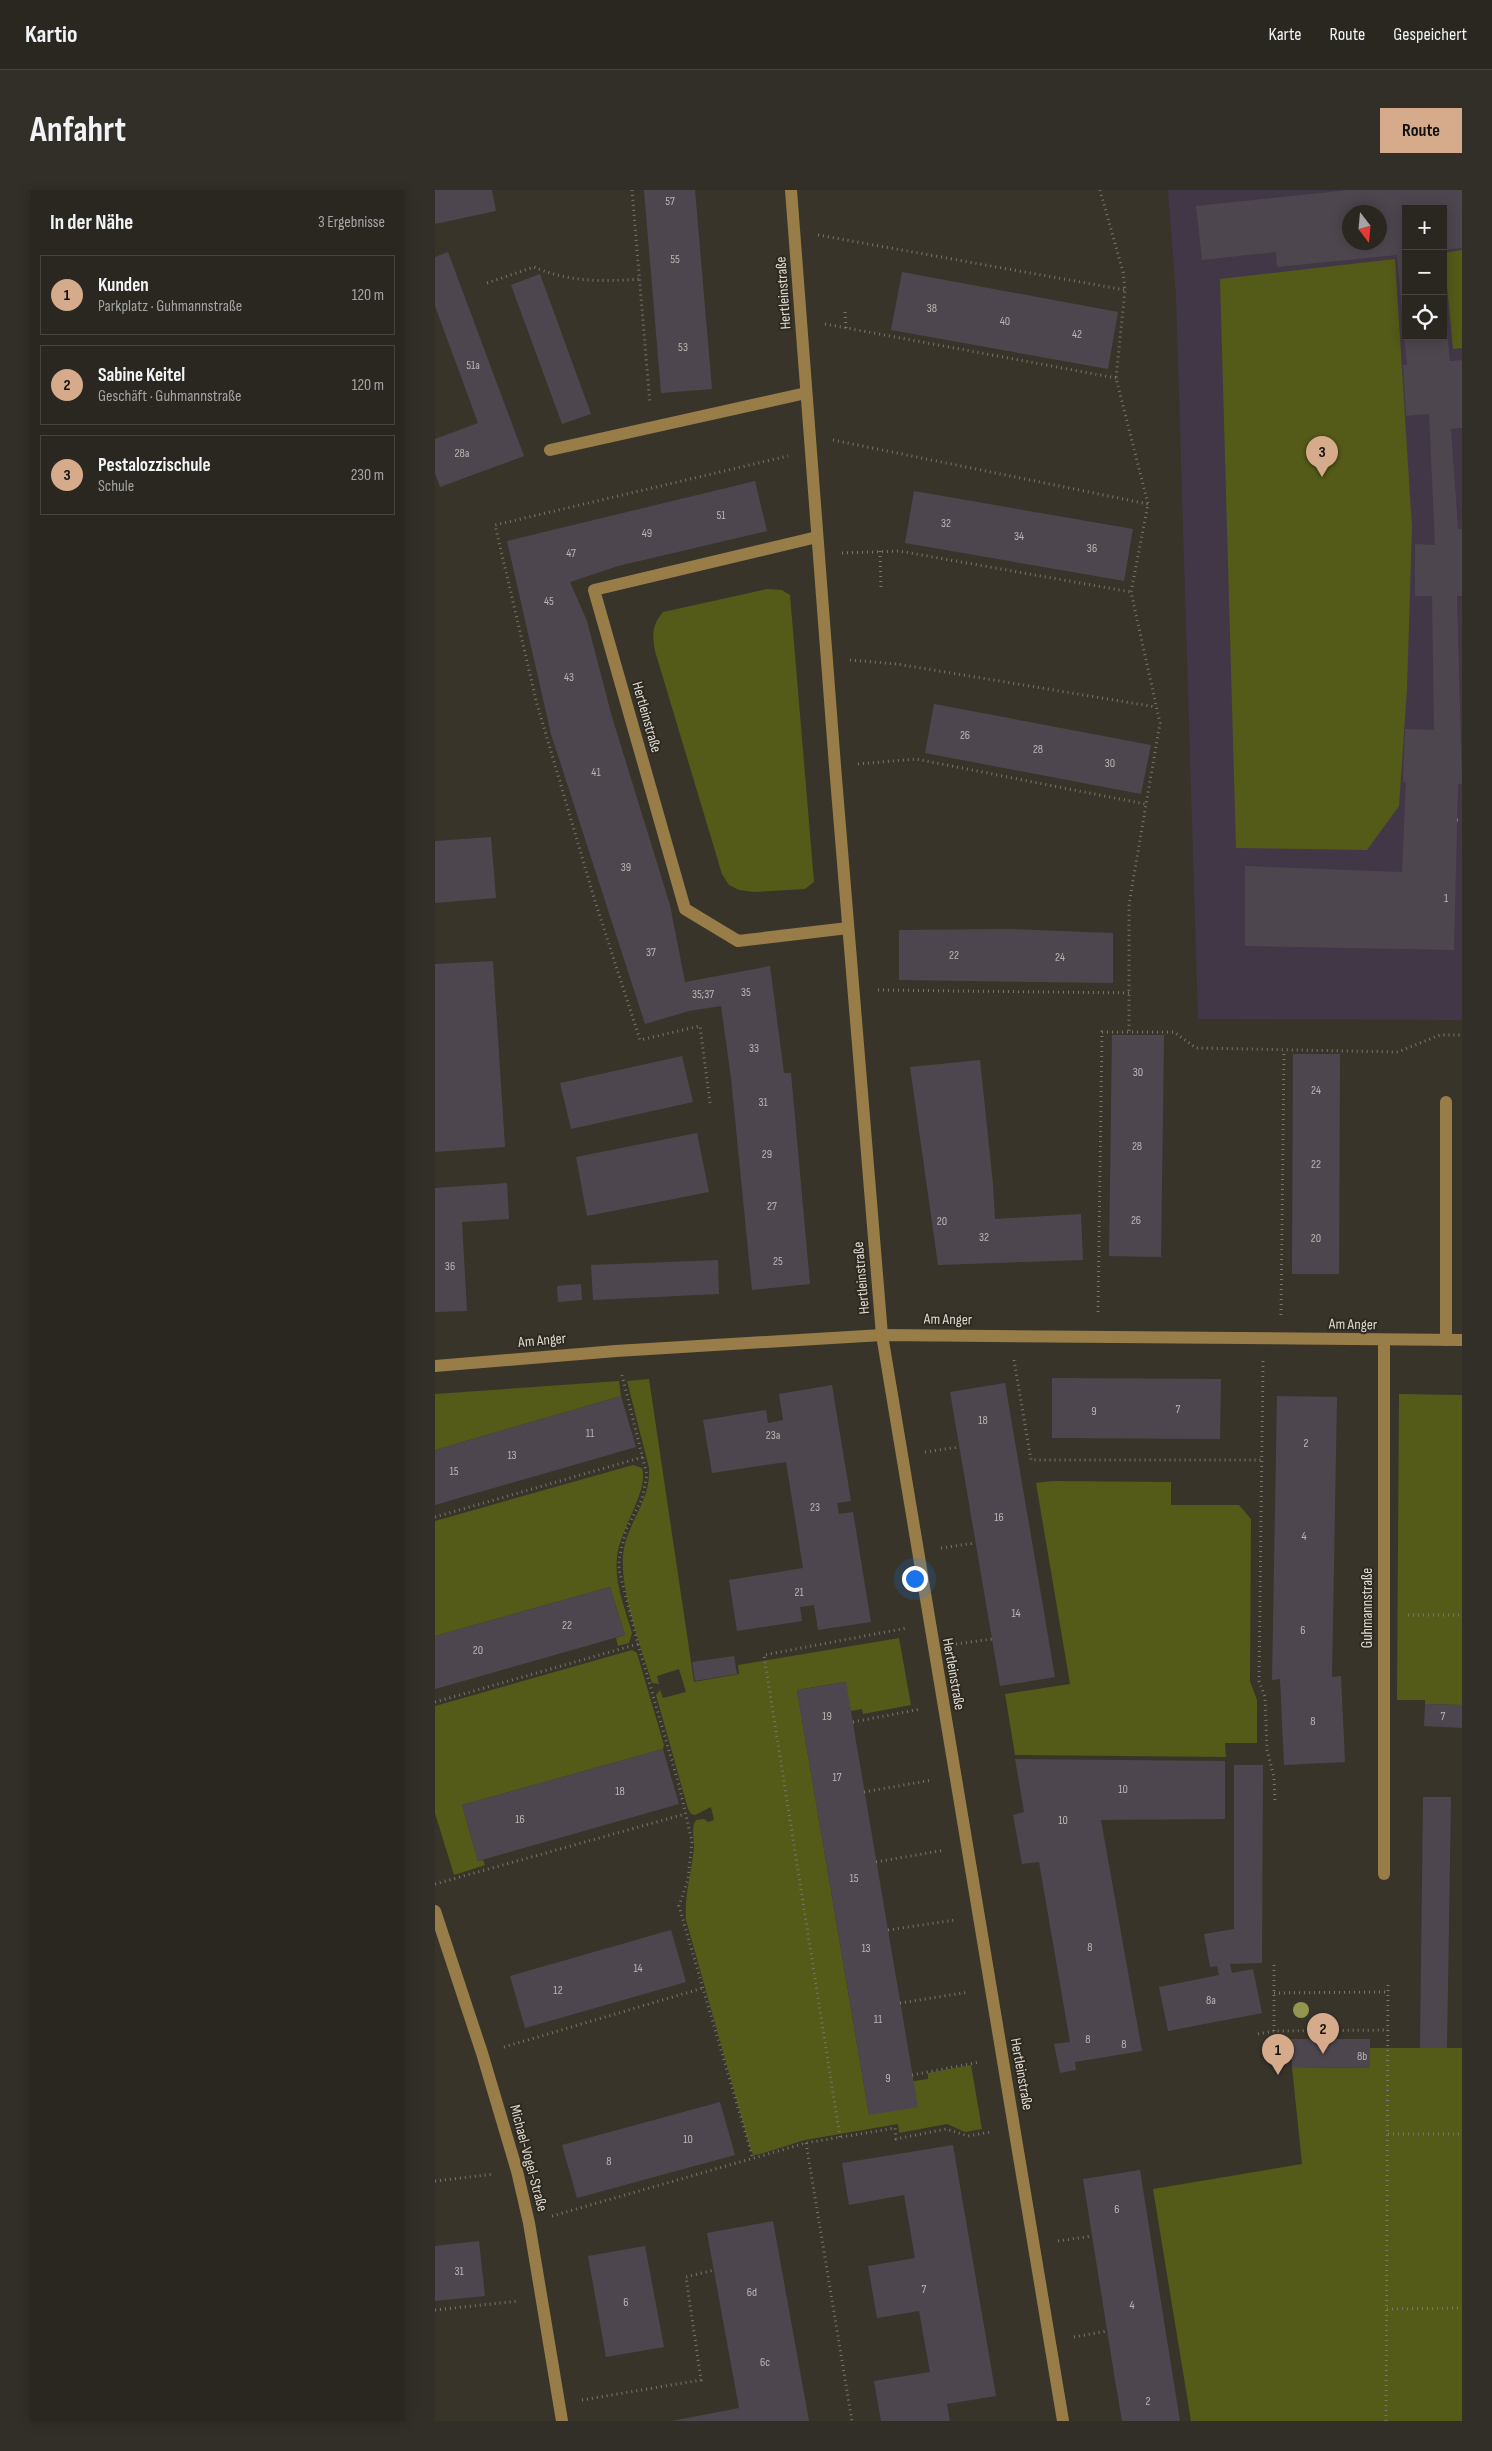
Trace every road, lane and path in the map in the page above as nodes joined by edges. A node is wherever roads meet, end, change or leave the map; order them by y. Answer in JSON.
{"nodes":[{"id":1,"x":632,"y":190,"type":"edge"},
{"id":2,"x":791,"y":190,"type":"edge"},
{"id":3,"x":1100,"y":190,"type":"edge"},
{"id":4,"x":794,"y":230,"type":"junction"},
{"id":5,"x":640,"y":279,"type":"junction"},
{"id":6,"x":487,"y":283,"type":"dead end"},
{"id":7,"x":1125,"y":290,"type":"junction"},
{"id":8,"x":845,"y":312,"type":"dead end"},
{"id":9,"x":801,"y":319,"type":"junction"},
{"id":10,"x":846,"y":328,"type":"junction"},
{"id":11,"x":1116,"y":378,"type":"junction"},
{"id":12,"x":806,"y":393,"type":"junction"},
{"id":13,"x":652,"y":427,"type":"junction"},
{"id":14,"x":810,"y":435,"type":"junction"},
{"id":15,"x":550,"y":450,"type":"dead end"},
{"id":16,"x":1149,"y":504,"type":"junction"},
{"id":17,"x":817,"y":537,"type":"junction"},
{"id":18,"x":880,"y":551,"type":"junction"},
{"id":19,"x":819,"y":554,"type":"junction"},
{"id":20,"x":881,"y":588,"type":"dead end"},
{"id":21,"x":1131,"y":592,"type":"junction"},
{"id":22,"x":827,"y":658,"type":"junction"},
{"id":23,"x":1157,"y":707,"type":"junction"},
{"id":24,"x":835,"y":766,"type":"junction"},
{"id":25,"x":1145,"y":804,"type":"junction"},
{"id":26,"x":1457,"y":820,"type":"dead end"},
{"id":27,"x":1462,"y":820,"type":"edge"},
{"id":28,"x":848,"y":928,"type":"junction"},
{"id":29,"x":854,"y":989,"type":"junction"},
{"id":30,"x":1130,"y":993,"type":"junction"},
{"id":31,"x":1129,"y":1032,"type":"junction"},
{"id":32,"x":1462,"y":1035,"type":"edge"},
{"id":33,"x":1284,"y":1050,"type":"junction"},
{"id":34,"x":1446,"y":1102,"type":"dead end"},
{"id":35,"x":882,"y":1334,"type":"junction"},
{"id":36,"x":1010,"y":1336,"type":"junction"},
{"id":37,"x":1098,"y":1337,"type":"junction"},
{"id":38,"x":1263,"y":1339,"type":"junction"},
{"id":39,"x":1281,"y":1339,"type":"junction"},
{"id":40,"x":1446,"y":1340,"type":"junction"},
{"id":41,"x":1462,"y":1340,"type":"edge"},
{"id":42,"x":1384,"y":1341,"type":"junction"},
{"id":43,"x":616,"y":1350,"type":"junction"},
{"id":44,"x":435,"y":1366,"type":"edge"},
{"id":45,"x":959,"y":1447,"type":"dead end"},
{"id":46,"x":901,"y":1456,"type":"junction"},
{"id":47,"x":643,"y":1457,"type":"junction"},
{"id":48,"x":1262,"y":1460,"type":"junction"},
{"id":49,"x":435,"y":1517,"type":"edge"},
{"id":50,"x":975,"y":1543,"type":"dead end"},
{"id":51,"x":917,"y":1551,"type":"junction"},
{"id":52,"x":1384,"y":1615,"type":"junction"},
{"id":53,"x":1462,"y":1616,"type":"edge"},
{"id":54,"x":929,"y":1624,"type":"junction"},
{"id":55,"x":991,"y":1638,"type":"dead end"},
{"id":56,"x":638,"y":1644,"type":"junction"},
{"id":57,"x":933,"y":1647,"type":"junction"},
{"id":58,"x":435,"y":1702,"type":"edge"},
{"id":59,"x":943,"y":1704,"type":"junction"},
{"id":60,"x":853,"y":1722,"type":"dead end"},
{"id":61,"x":955,"y":1776,"type":"junction"},
{"id":62,"x":865,"y":1792,"type":"dead end"},
{"id":63,"x":1275,"y":1804,"type":"dead end"},
{"id":64,"x":685,"y":1814,"type":"junction"},
{"id":65,"x":967,"y":1846,"type":"junction"},
{"id":66,"x":876,"y":1862,"type":"dead end"},
{"id":67,"x":1384,"y":1874,"type":"dead end"},
{"id":68,"x":435,"y":1884,"type":"edge"},
{"id":69,"x":435,"y":1911,"type":"edge"},
{"id":70,"x":980,"y":1916,"type":"junction"},
{"id":71,"x":888,"y":1930,"type":"dead end"},
{"id":72,"x":1274,"y":1963,"type":"dead end"},
{"id":73,"x":1387,"y":1982,"type":"dead end"},
{"id":74,"x":703,"y":1988,"type":"junction"},
{"id":75,"x":991,"y":1989,"type":"junction"},
{"id":76,"x":1387,"y":1992,"type":"junction"},
{"id":77,"x":1274,"y":1993,"type":"junction"},
{"id":78,"x":900,"y":2002,"type":"dead end"},
{"id":79,"x":1388,"y":2030,"type":"junction"},
{"id":80,"x":1273,"y":2031,"type":"junction"},
{"id":81,"x":1258,"y":2034,"type":"dead end"},
{"id":82,"x":482,"y":2053,"type":"junction"},
{"id":83,"x":1002,"y":2058,"type":"junction"},
{"id":84,"x":913,"y":2075,"type":"dead end"},
{"id":85,"x":1014,"y":2128,"type":"junction"},
{"id":86,"x":1388,"y":2134,"type":"junction"},
{"id":87,"x":1462,"y":2134,"type":"edge"},
{"id":88,"x":840,"y":2137,"type":"junction"},
{"id":89,"x":807,"y":2143,"type":"junction"},
{"id":90,"x":753,"y":2159,"type":"junction"},
{"id":91,"x":517,"y":2172,"type":"junction"},
{"id":92,"x":435,"y":2181,"type":"edge"},
{"id":93,"x":529,"y":2223,"type":"junction"},
{"id":94,"x":1092,"y":2236,"type":"dead end"},
{"id":95,"x":1034,"y":2245,"type":"junction"},
{"id":96,"x":714,"y":2270,"type":"dead end"},
{"id":97,"x":541,"y":2299,"type":"junction"},
{"id":98,"x":1462,"y":2308,"type":"edge"},
{"id":99,"x":1387,"y":2309,"type":"junction"},
{"id":100,"x":435,"y":2310,"type":"edge"},
{"id":101,"x":1107,"y":2330,"type":"dead end"},
{"id":102,"x":1050,"y":2340,"type":"junction"},
{"id":103,"x":559,"y":2403,"type":"junction"},
{"id":104,"x":562,"y":2421,"type":"edge"},
{"id":105,"x":852,"y":2421,"type":"edge"},
{"id":106,"x":1063,"y":2421,"type":"edge"},
{"id":107,"x":1387,"y":2421,"type":"edge"}],
"edges":[{"from":1,"to":5,"type":"path"},
{"from":2,"to":4,"type":"street","name":"Hertleinstraße"},
{"from":3,"to":7,"type":"path"},
{"from":4,"to":7,"type":"path"},
{"from":4,"to":9,"type":"street","name":"Hertleinstraße"},
{"from":5,"to":6,"type":"path"},
{"from":5,"to":13,"type":"path"},
{"from":7,"to":11,"type":"path"},
{"from":8,"to":10,"type":"path"},
{"from":9,"to":10,"type":"path"},
{"from":9,"to":12,"type":"street","name":"Hertleinstraße"},
{"from":10,"to":11,"type":"path"},
{"from":11,"to":16,"type":"path"},
{"from":12,"to":13,"type":"street"},
{"from":12,"to":14,"type":"street","name":"Hertleinstraße"},
{"from":13,"to":15,"type":"street"},
{"from":14,"to":16,"type":"path"},
{"from":14,"to":17,"type":"street","name":"Hertleinstraße"},
{"from":16,"to":21,"type":"path"},
{"from":17,"to":19,"type":"street","name":"Hertleinstraße"},
{"from":17,"to":28,"type":"street","name":"Hertleinstraße"},
{"from":18,"to":19,"type":"path"},
{"from":18,"to":20,"type":"path"},
{"from":18,"to":21,"type":"path"},
{"from":19,"to":22,"type":"street","name":"Hertleinstraße"},
{"from":21,"to":23,"type":"path"},
{"from":22,"to":23,"type":"path"},
{"from":22,"to":24,"type":"street","name":"Hertleinstraße"},
{"from":23,"to":25,"type":"path"},
{"from":24,"to":25,"type":"path"},
{"from":24,"to":28,"type":"street","name":"Hertleinstraße"},
{"from":25,"to":30,"type":"path"},
{"from":26,"to":27,"type":"path"},
{"from":28,"to":29,"type":"street","name":"Hertleinstraße"},
{"from":29,"to":30,"type":"path"},
{"from":29,"to":35,"type":"street","name":"Hertleinstraße"},
{"from":30,"to":31,"type":"path"},
{"from":31,"to":33,"type":"path"},
{"from":31,"to":37,"type":"path"},
{"from":32,"to":33,"type":"path"},
{"from":33,"to":39,"type":"path"},
{"from":34,"to":40,"type":"street"},
{"from":35,"to":36,"type":"street","name":"Am Anger"},
{"from":35,"to":43,"type":"street","name":"Am Anger"},
{"from":35,"to":46,"type":"street","name":"Hertleinstraße"},
{"from":36,"to":37,"type":"street","name":"Am Anger"},
{"from":36,"to":48,"type":"path"},
{"from":37,"to":38,"type":"street","name":"Am Anger"},
{"from":38,"to":39,"type":"street","name":"Am Anger"},
{"from":38,"to":48,"type":"path"},
{"from":39,"to":42,"type":"street","name":"Am Anger"},
{"from":40,"to":41,"type":"street","name":"Am Anger"},
{"from":40,"to":42,"type":"street","name":"Am Anger"},
{"from":42,"to":52,"type":"street","name":"Guhmannstraße"},
{"from":43,"to":44,"type":"street","name":"Am Anger"},
{"from":43,"to":47,"type":"path"},
{"from":45,"to":46,"type":"path"},
{"from":46,"to":51,"type":"street","name":"Hertleinstraße"},
{"from":47,"to":49,"type":"path"},
{"from":47,"to":56,"type":"path"},
{"from":48,"to":63,"type":"path"},
{"from":50,"to":51,"type":"path"},
{"from":51,"to":54,"type":"street","name":"Hertleinstraße"},
{"from":52,"to":53,"type":"path"},
{"from":52,"to":67,"type":"street","name":"Guhmannstraße"},
{"from":54,"to":57,"type":"street","name":"Hertleinstraße"},
{"from":54,"to":88,"type":"path"},
{"from":55,"to":57,"type":"path"},
{"from":56,"to":58,"type":"path"},
{"from":56,"to":64,"type":"path"},
{"from":57,"to":59,"type":"street","name":"Hertleinstraße"},
{"from":59,"to":60,"type":"path"},
{"from":59,"to":61,"type":"street","name":"Hertleinstraße"},
{"from":61,"to":62,"type":"path"},
{"from":61,"to":65,"type":"street","name":"Hertleinstraße"},
{"from":64,"to":68,"type":"path"},
{"from":64,"to":74,"type":"path"},
{"from":65,"to":66,"type":"path"},
{"from":65,"to":70,"type":"street","name":"Hertleinstraße"},
{"from":69,"to":82,"type":"street","name":"Michael-Vogel-Straße"},
{"from":70,"to":71,"type":"path"},
{"from":70,"to":75,"type":"street","name":"Hertleinstraße"},
{"from":72,"to":77,"type":"path"},
{"from":73,"to":76,"type":"path"},
{"from":74,"to":82,"type":"path"},
{"from":74,"to":90,"type":"path"},
{"from":75,"to":78,"type":"path"},
{"from":75,"to":83,"type":"street","name":"Hertleinstraße"},
{"from":76,"to":77,"type":"path"},
{"from":76,"to":79,"type":"path"},
{"from":77,"to":80,"type":"path"},
{"from":79,"to":80,"type":"path"},
{"from":79,"to":86,"type":"path"},
{"from":80,"to":81,"type":"path"},
{"from":82,"to":91,"type":"street","name":"Michael-Vogel-Straße"},
{"from":83,"to":84,"type":"path"},
{"from":83,"to":85,"type":"street","name":"Hertleinstraße"},
{"from":85,"to":88,"type":"path"},
{"from":85,"to":95,"type":"street","name":"Hertleinstraße"},
{"from":86,"to":87,"type":"path"},
{"from":86,"to":99,"type":"path"},
{"from":88,"to":89,"type":"path"},
{"from":89,"to":90,"type":"path"},
{"from":89,"to":105,"type":"path"},
{"from":90,"to":93,"type":"path"},
{"from":91,"to":92,"type":"path"},
{"from":91,"to":93,"type":"street","name":"Michael-Vogel-Straße"},
{"from":93,"to":97,"type":"street","name":"Michael-Vogel-Straße"},
{"from":94,"to":95,"type":"path"},
{"from":95,"to":102,"type":"street","name":"Hertleinstraße"},
{"from":96,"to":103,"type":"path"},
{"from":97,"to":100,"type":"path"},
{"from":97,"to":103,"type":"street","name":"Michael-Vogel-Straße"},
{"from":98,"to":99,"type":"path"},
{"from":99,"to":107,"type":"path"},
{"from":101,"to":102,"type":"path"},
{"from":102,"to":106,"type":"street","name":"Hertleinstraße"},
{"from":103,"to":104,"type":"street","name":"Michael-Vogel-Straße"}]}
